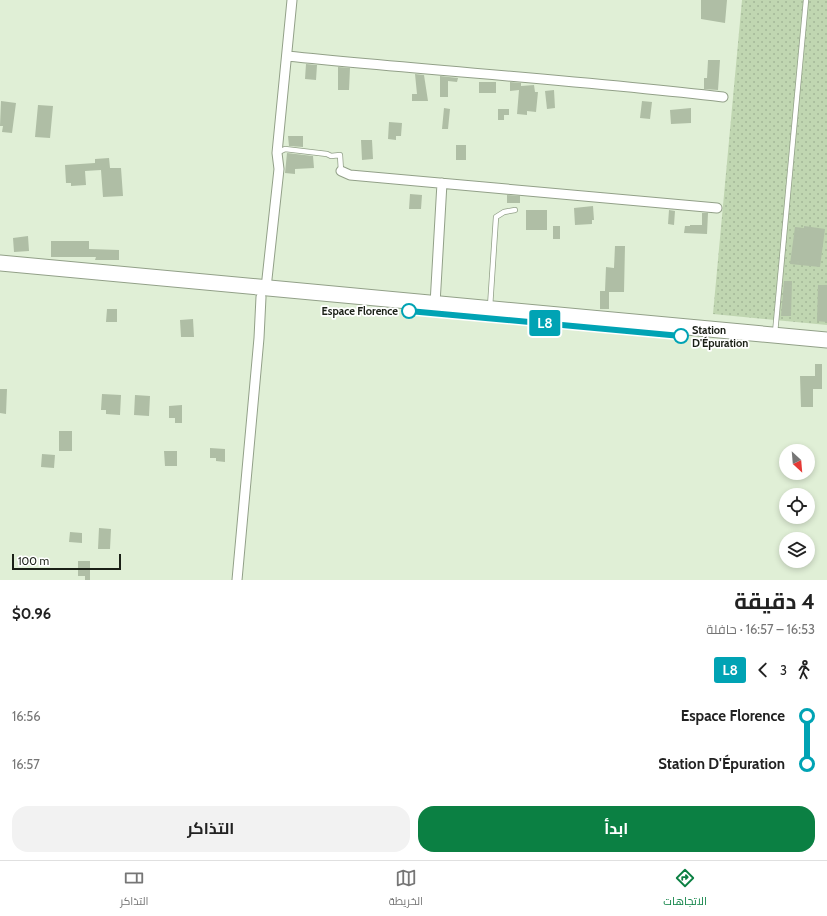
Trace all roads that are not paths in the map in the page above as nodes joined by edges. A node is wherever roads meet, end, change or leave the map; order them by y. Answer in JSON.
{"nodes":[{"id":1,"x":292,"y":0,"type":"edge"},
{"id":2,"x":806,"y":0,"type":"edge"},
{"id":3,"x":287,"y":56,"type":"junction"},
{"id":4,"x":723,"y":98,"type":"dead end"},
{"id":5,"x":277,"y":153,"type":"junction"},
{"id":6,"x":341,"y":171,"type":"joint"},
{"id":7,"x":442,"y":183,"type":"junction"},
{"id":8,"x":717,"y":208,"type":"dead end"},
{"id":9,"x":515,"y":210,"type":"dead end"},
{"id":10,"x":0,"y":263,"type":"edge"},
{"id":11,"x":0,"y":273,"type":"edge"},
{"id":12,"x":264,"y":292,"type":"junction"},
{"id":13,"x":436,"y":304,"type":"junction"},
{"id":14,"x":490,"y":309,"type":"junction"},
{"id":15,"x":775,"y":334,"type":"junction"},
{"id":16,"x":827,"y":340,"type":"edge"},
{"id":17,"x":827,"y":349,"type":"edge"},
{"id":18,"x":237,"y":580,"type":"edge"}],
"edges":[{"from":1,"to":3,"type":"street"},
{"from":2,"to":15,"type":"lane"},
{"from":3,"to":4,"type":"street"},
{"from":3,"to":5,"type":"street"},
{"from":5,"to":6,"type":"lane"},
{"from":5,"to":12,"type":"street"},
{"from":6,"to":7,"type":"street"},
{"from":7,"to":8,"type":"street"},
{"from":7,"to":13,"type":"street"},
{"from":9,"to":14,"type":"lane"},
{"from":10,"to":12,"type":"highway"},
{"from":11,"to":12,"type":"highway"},
{"from":12,"to":13,"type":"highway"},
{"from":12,"to":17,"type":"highway"},
{"from":12,"to":18,"type":"street"},
{"from":13,"to":14,"type":"highway"},
{"from":14,"to":15,"type":"highway"},
{"from":15,"to":16,"type":"highway"}]}
